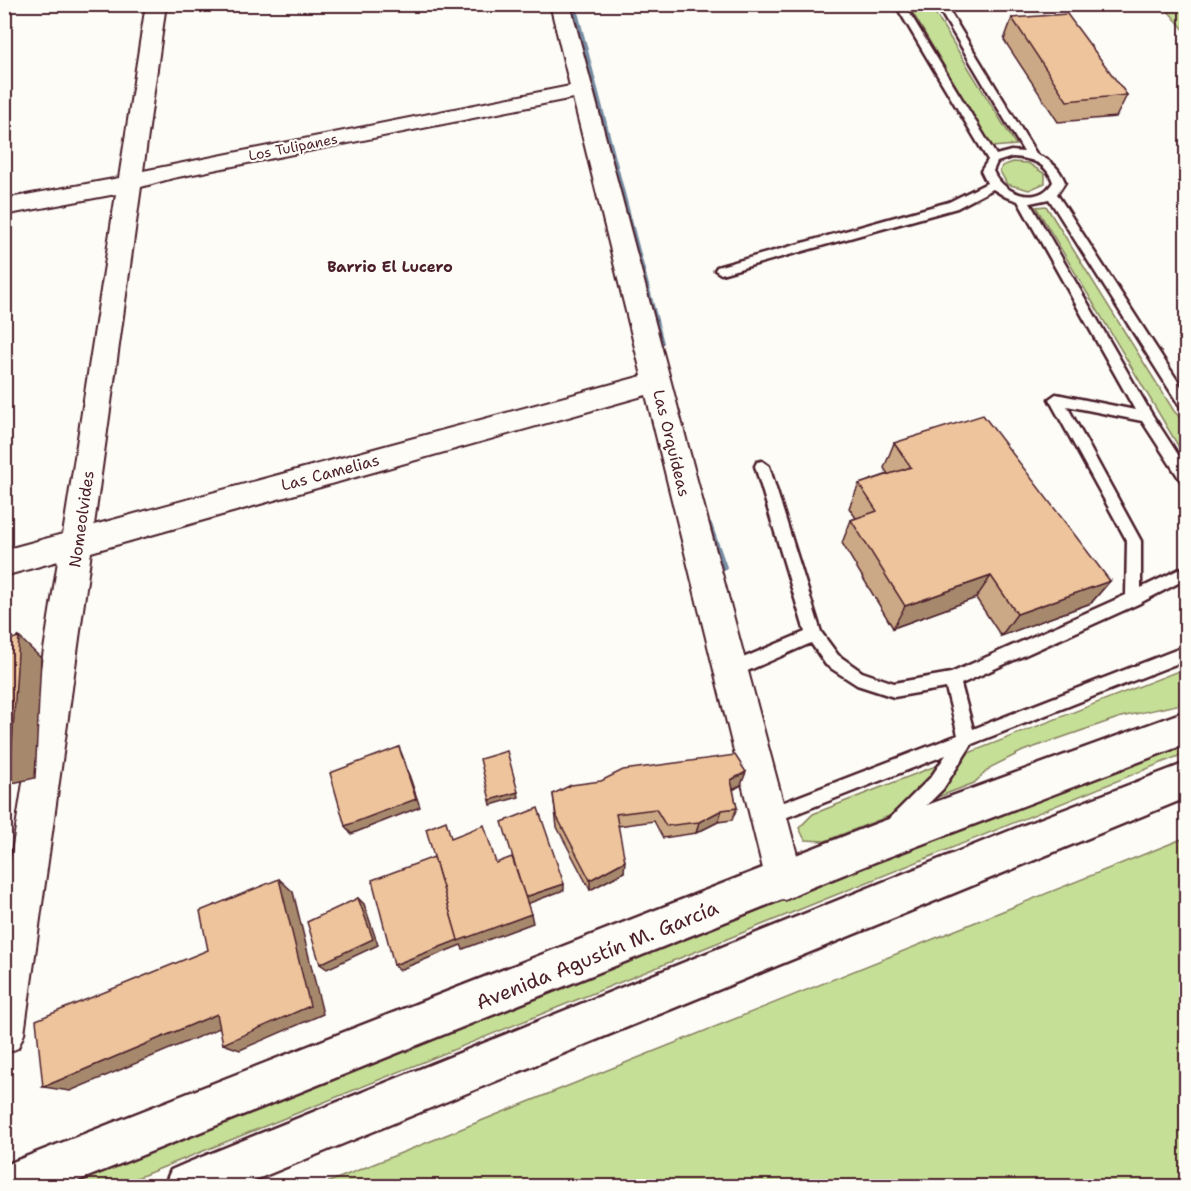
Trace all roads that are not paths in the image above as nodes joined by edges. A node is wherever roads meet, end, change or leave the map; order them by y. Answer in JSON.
{"nodes":[{"id":1,"x":156,"y":4,"type":"edge"},
{"id":2,"x":560,"y":4,"type":"edge"},
{"id":3,"x":899,"y":4,"type":"edge"},
{"id":4,"x":940,"y":4,"type":"edge"},
{"id":5,"x":582,"y":90,"type":"junction"},
{"id":6,"x":1034,"y":157,"type":"junction"},
{"id":7,"x":993,"y":160,"type":"junction"},
{"id":8,"x":130,"y":183,"type":"junction"},
{"id":9,"x":993,"y":185,"type":"junction"},
{"id":10,"x":1051,"y":194,"type":"junction"},
{"id":11,"x":1022,"y":198,"type":"junction"},
{"id":12,"x":4,"y":207,"type":"edge"},
{"id":13,"x":721,"y":270,"type":"dead end"},
{"id":14,"x":656,"y":382,"type":"junction"},
{"id":15,"x":1186,"y":404,"type":"edge"},
{"id":16,"x":1146,"y":417,"type":"junction"},
{"id":17,"x":762,"y":466,"type":"dead end"},
{"id":18,"x":1186,"y":477,"type":"edge"},
{"id":19,"x":78,"y":541,"type":"junction"},
{"id":20,"x":4,"y":563,"type":"edge"},
{"id":21,"x":1186,"y":572,"type":"edge"},
{"id":22,"x":1133,"y":599,"type":"junction"},
{"id":23,"x":814,"y":635,"type":"junction"},
{"id":24,"x":1186,"y":652,"type":"edge"},
{"id":25,"x":730,"y":671,"type":"junction"},
{"id":26,"x":952,"y":680,"type":"junction"},
{"id":27,"x":1186,"y":728,"type":"edge"},
{"id":28,"x":967,"y":738,"type":"junction"},
{"id":29,"x":1186,"y":781,"type":"edge"},
{"id":30,"x":767,"y":817,"type":"junction"},
{"id":31,"x":875,"y":843,"type":"junction"},
{"id":32,"x":785,"y":881,"type":"junction"},
{"id":33,"x":4,"y":1034,"type":"edge"},
{"id":34,"x":10,"y":1186,"type":"edge"},
{"id":35,"x":187,"y":1186,"type":"edge"}],
"edges":[{"from":1,"to":8,"type":"street","name":"Nomeolvides"},
{"from":2,"to":5,"type":"street","name":"Las Orquídeas"},
{"from":3,"to":7,"type":"lane"},
{"from":4,"to":6,"type":"lane"},
{"from":5,"to":8,"type":"street","name":"Los Tulipanes"},
{"from":5,"to":14,"type":"street","name":"Las Orquídeas"},
{"from":6,"to":7,"type":"lane"},
{"from":6,"to":10,"type":"lane"},
{"from":7,"to":9,"type":"lane"},
{"from":8,"to":12,"type":"street","name":"Los Tulipanes"},
{"from":8,"to":19,"type":"street","name":"Nomeolvides"},
{"from":9,"to":11,"type":"lane"},
{"from":9,"to":13,"type":"lane"},
{"from":10,"to":11,"type":"lane"},
{"from":10,"to":15,"type":"lane"},
{"from":11,"to":16,"type":"lane"},
{"from":14,"to":19,"type":"street","name":"Las Camelias"},
{"from":14,"to":25,"type":"street","name":"Las Orquídeas"},
{"from":16,"to":18,"type":"lane"},
{"from":16,"to":22,"type":"lane"},
{"from":17,"to":23,"type":"lane"},
{"from":19,"to":20,"type":"street","name":"Las Camelias"},
{"from":19,"to":33,"type":"street","name":"Nomeolvides"},
{"from":21,"to":22,"type":"lane"},
{"from":22,"to":26,"type":"lane"},
{"from":23,"to":25,"type":"lane"},
{"from":23,"to":26,"type":"lane"},
{"from":24,"to":28,"type":"lane"},
{"from":25,"to":30,"type":"street","name":"Las Orquídeas"},
{"from":26,"to":28,"type":"lane"},
{"from":27,"to":31,"type":"main road","name":"Avenida Agustín M. García"},
{"from":28,"to":30,"type":"lane"},
{"from":28,"to":31,"type":"lane"},
{"from":29,"to":35,"type":"main road"},
{"from":30,"to":32,"type":"street","name":"Las Orquídeas"},
{"from":31,"to":32,"type":"main road","name":"Avenida Agustín M. García"},
{"from":32,"to":34,"type":"main road","name":"Avenida Agustín M. García"}]}
